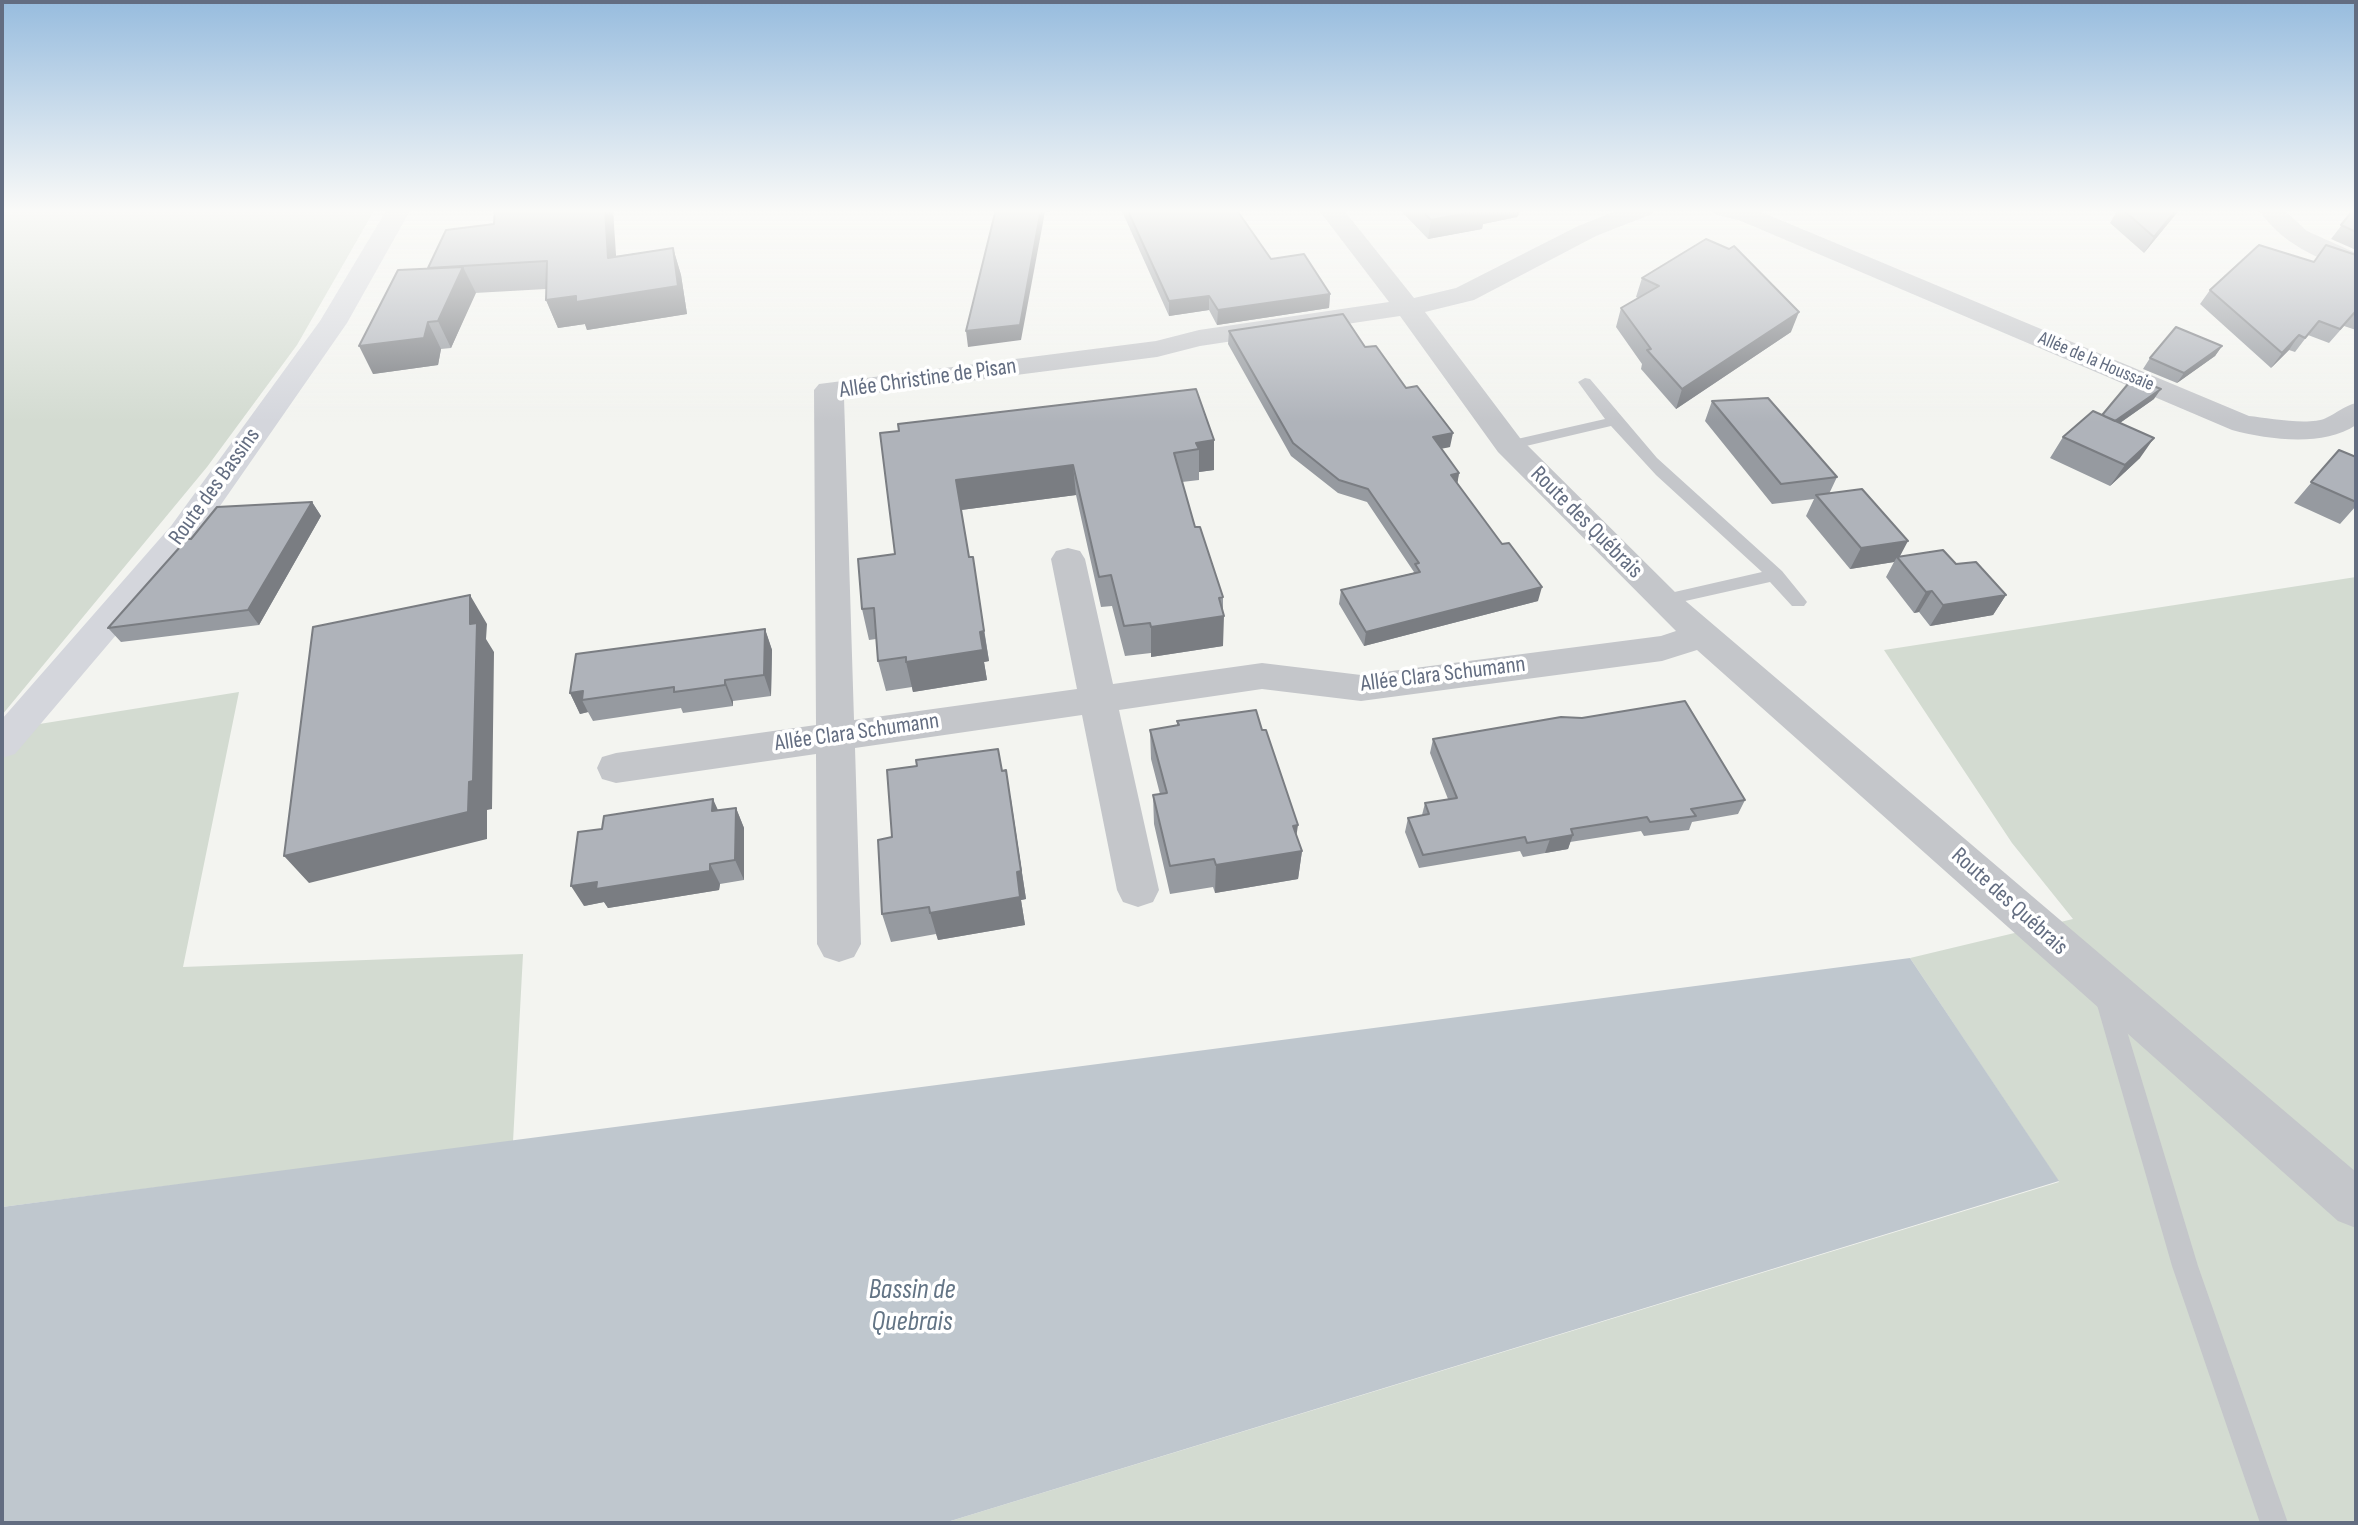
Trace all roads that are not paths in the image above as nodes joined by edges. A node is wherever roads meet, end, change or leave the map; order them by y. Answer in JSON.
{"nodes":[{"id":1,"x":357,"y":280,"type":"edge"},
{"id":2,"x":1386,"y":280,"type":"edge"},
{"id":3,"x":1492,"y":280,"type":"edge"},
{"id":4,"x":1903,"y":280,"type":"edge"},
{"id":5,"x":1406,"y":306,"type":"junction"},
{"id":6,"x":1585,"y":382,"type":"dead end"},
{"id":7,"x":2356,"y":412,"type":"edge"},
{"id":8,"x":1614,"y":421,"type":"junction"},
{"id":9,"x":1508,"y":445,"type":"junction"},
{"id":10,"x":1068,"y":559,"type":"dead end"},
{"id":11,"x":1776,"y":575,"type":"junction"},
{"id":12,"x":1663,"y":600,"type":"junction"},
{"id":13,"x":1798,"y":602,"type":"dead end"},
{"id":14,"x":1703,"y":635,"type":"junction"},
{"id":15,"x":1098,"y":699,"type":"junction"},
{"id":16,"x":835,"y":736,"type":"junction"},
{"id":17,"x":2,"y":744,"type":"edge"},
{"id":18,"x":616,"y":768,"type":"dead end"},
{"id":19,"x":1138,"y":890,"type":"dead end"},
{"id":20,"x":839,"y":944,"type":"dead end"},
{"id":21,"x":2102,"y":985,"type":"junction"},
{"id":22,"x":2356,"y":1204,"type":"edge"},
{"id":23,"x":2274,"y":1523,"type":"edge"}],
"edges":[{"from":1,"to":17,"type":"main road","name":"Route des Bassins"},
{"from":2,"to":5,"type":"street","name":"Route des Québrais"},
{"from":3,"to":5,"type":"street"},
{"from":4,"to":7,"type":"street","name":"Allée de la Houssaie"},
{"from":5,"to":9,"type":"street","name":"Route des Québrais"},
{"from":5,"to":16,"type":"street","name":"Allée Christine de Pisan"},
{"from":6,"to":8,"type":"lane"},
{"from":8,"to":9,"type":"lane","name":"Route des Québrais"},
{"from":8,"to":11,"type":"lane"},
{"from":9,"to":12,"type":"street","name":"Route des Québrais"},
{"from":10,"to":15,"type":"street"},
{"from":11,"to":12,"type":"lane"},
{"from":11,"to":13,"type":"lane"},
{"from":12,"to":14,"type":"street","name":"Route des Québrais"},
{"from":14,"to":15,"type":"street","name":"Allée Clara Schumann"},
{"from":14,"to":21,"type":"street","name":"Route des Québrais"},
{"from":15,"to":16,"type":"street","name":"Allée Clara Schumann"},
{"from":15,"to":19,"type":"street"},
{"from":16,"to":18,"type":"street","name":"Allée Clara Schumann"},
{"from":16,"to":20,"type":"street","name":"Allée Christine de Pisan"},
{"from":21,"to":22,"type":"street","name":"Route des Québrais"},
{"from":21,"to":23,"type":"lane"}]}
